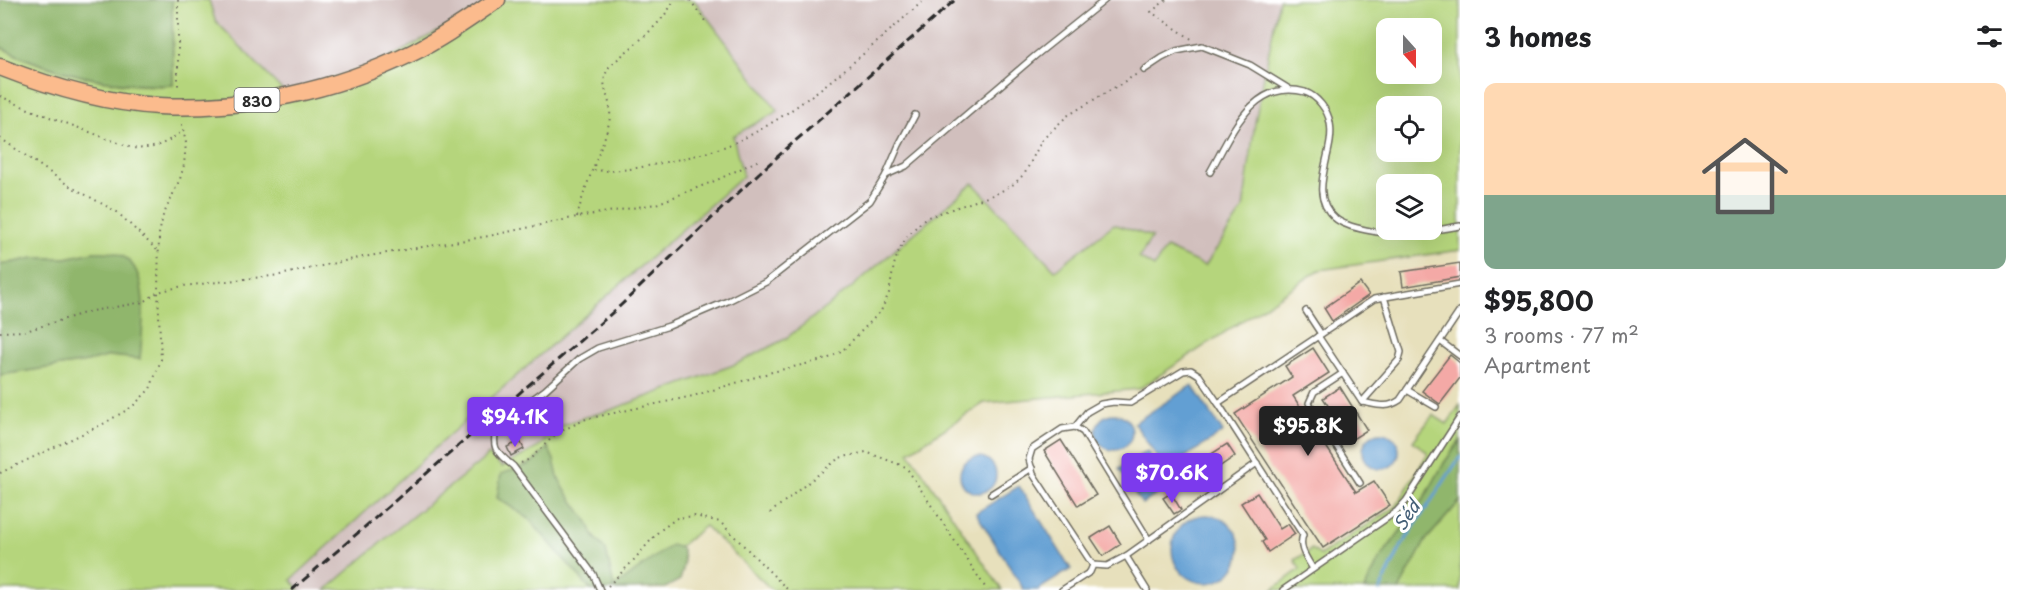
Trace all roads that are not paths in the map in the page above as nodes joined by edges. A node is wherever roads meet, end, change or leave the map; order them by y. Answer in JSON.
{"nodes":[{"id":1,"x":497,"y":0,"type":"edge"},
{"id":2,"x":1105,"y":0,"type":"edge"},
{"id":3,"x":0,"y":67,"type":"edge"},
{"id":4,"x":1144,"y":70,"type":"road end"},
{"id":5,"x":1289,"y":88,"type":"junction"},
{"id":6,"x":915,"y":115,"type":"dead end"},
{"id":7,"x":1210,"y":172,"type":"dead end"},
{"id":8,"x":886,"y":175,"type":"junction"},
{"id":9,"x":1460,"y":226,"type":"edge"},
{"id":10,"x":1460,"y":284,"type":"edge"},
{"id":11,"x":1384,"y":297,"type":"junction"},
{"id":12,"x":1306,"y":311,"type":"dead end"},
{"id":13,"x":1460,"y":311,"type":"edge"},
{"id":14,"x":1319,"y":335,"type":"junction"},
{"id":15,"x":1440,"y":341,"type":"junction"},
{"id":16,"x":1460,"y":356,"type":"edge"},
{"id":17,"x":1343,"y":373,"type":"junction"},
{"id":18,"x":1407,"y":390,"type":"junction"},
{"id":19,"x":1362,"y":402,"type":"junction"},
{"id":20,"x":1218,"y":403,"type":"junction"},
{"id":21,"x":1436,"y":407,"type":"dead end"},
{"id":22,"x":1460,"y":417,"type":"edge"},
{"id":23,"x":1075,"y":427,"type":"junction"},
{"id":24,"x":1257,"y":463,"type":"junction"},
{"id":25,"x":1032,"y":468,"type":"junction"},
{"id":26,"x":1360,"y":483,"type":"dead end"},
{"id":27,"x":991,"y":494,"type":"dead end"},
{"id":28,"x":1149,"y":540,"type":"junction"},
{"id":29,"x":1126,"y":556,"type":"junction"},
{"id":30,"x":1093,"y":565,"type":"junction"},
{"id":31,"x":1313,"y":569,"type":"junction"},
{"id":32,"x":602,"y":590,"type":"edge"},
{"id":33,"x":1062,"y":590,"type":"edge"},
{"id":34,"x":1147,"y":590,"type":"edge"},
{"id":35,"x":1283,"y":590,"type":"edge"}],
"edges":[{"from":1,"to":3,"type":"main road","number":"830"},
{"from":2,"to":8,"type":"lane"},
{"from":4,"to":5,"type":"lane"},
{"from":5,"to":7,"type":"lane"},
{"from":5,"to":9,"type":"lane"},
{"from":6,"to":8,"type":"lane"},
{"from":8,"to":32,"type":"lane"},
{"from":10,"to":11,"type":"lane"},
{"from":11,"to":14,"type":"lane"},
{"from":11,"to":19,"type":"lane"},
{"from":12,"to":14,"type":"lane"},
{"from":13,"to":15,"type":"lane"},
{"from":14,"to":17,"type":"lane"},
{"from":14,"to":20,"type":"lane"},
{"from":15,"to":16,"type":"lane"},
{"from":15,"to":18,"type":"lane"},
{"from":17,"to":19,"type":"lane"},
{"from":17,"to":26,"type":"lane"},
{"from":18,"to":19,"type":"lane"},
{"from":18,"to":21,"type":"lane"},
{"from":20,"to":23,"type":"lane"},
{"from":20,"to":24,"type":"lane"},
{"from":22,"to":31,"type":"lane"},
{"from":23,"to":25,"type":"lane"},
{"from":23,"to":28,"type":"lane"},
{"from":24,"to":28,"type":"lane"},
{"from":24,"to":31,"type":"lane"},
{"from":25,"to":27,"type":"lane"},
{"from":25,"to":30,"type":"lane"},
{"from":28,"to":29,"type":"lane"},
{"from":29,"to":30,"type":"lane"},
{"from":29,"to":34,"type":"lane"},
{"from":30,"to":33,"type":"lane"},
{"from":31,"to":35,"type":"lane"}]}
